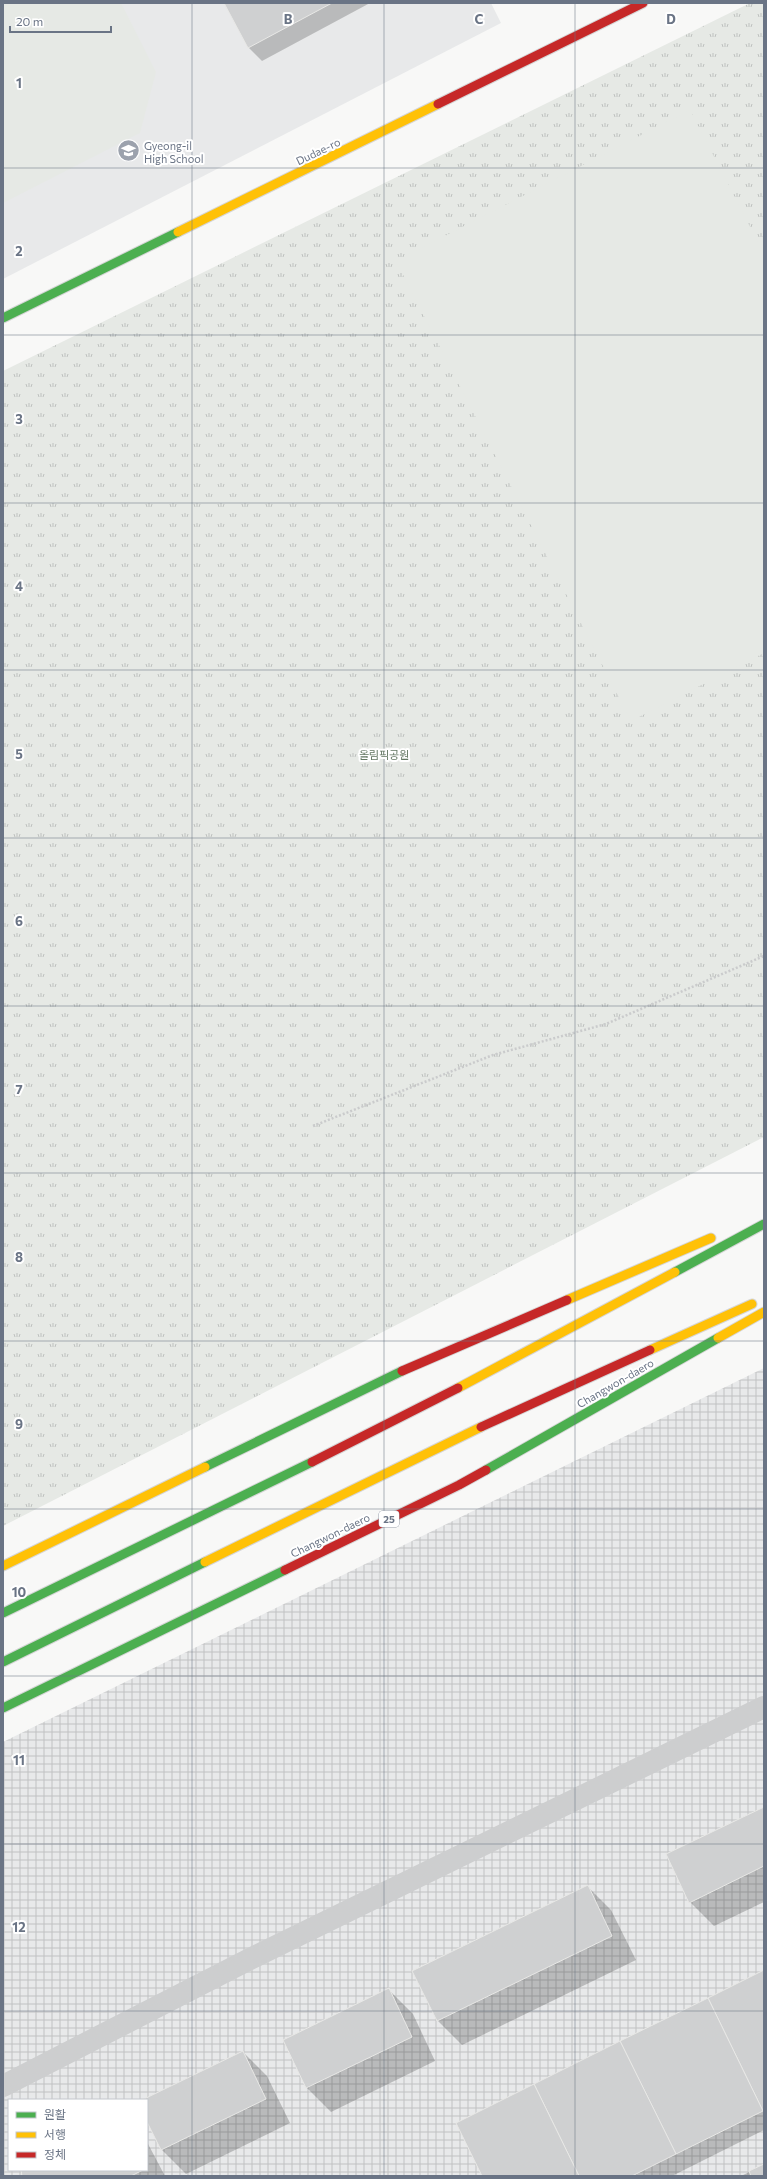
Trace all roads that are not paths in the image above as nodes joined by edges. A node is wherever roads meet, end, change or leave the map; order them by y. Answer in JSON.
{"nodes":[{"id":1,"x":643,"y":3,"type":"edge"},
{"id":2,"x":3,"y":318,"type":"edge"},
{"id":3,"x":764,"y":1215,"type":"edge"},
{"id":4,"x":764,"y":1224,"type":"edge"},
{"id":5,"x":742,"y":1225,"type":"dead end"},
{"id":6,"x":720,"y":1234,"type":"dead end"},
{"id":7,"x":764,"y":1298,"type":"edge"},
{"id":8,"x":764,"y":1312,"type":"edge"},
{"id":9,"x":3,"y":1566,"type":"edge"},
{"id":10,"x":3,"y":1613,"type":"edge"},
{"id":11,"x":3,"y":1662,"type":"edge"},
{"id":12,"x":764,"y":1707,"type":"edge"},
{"id":13,"x":3,"y":1708,"type":"edge"},
{"id":14,"x":3,"y":2086,"type":"edge"}],
"edges":[{"from":1,"to":2,"type":"main road","name":"Dudae-ro"},
{"from":3,"to":5,"type":"main road"},
{"from":4,"to":10,"type":"main road"},
{"from":6,"to":9,"type":"main road"},
{"from":7,"to":11,"type":"main road","name":"Changwon-daero"},
{"from":8,"to":13,"type":"main road","name":"Changwon-daero","number":"25"},
{"from":12,"to":14,"type":"street"}]}
